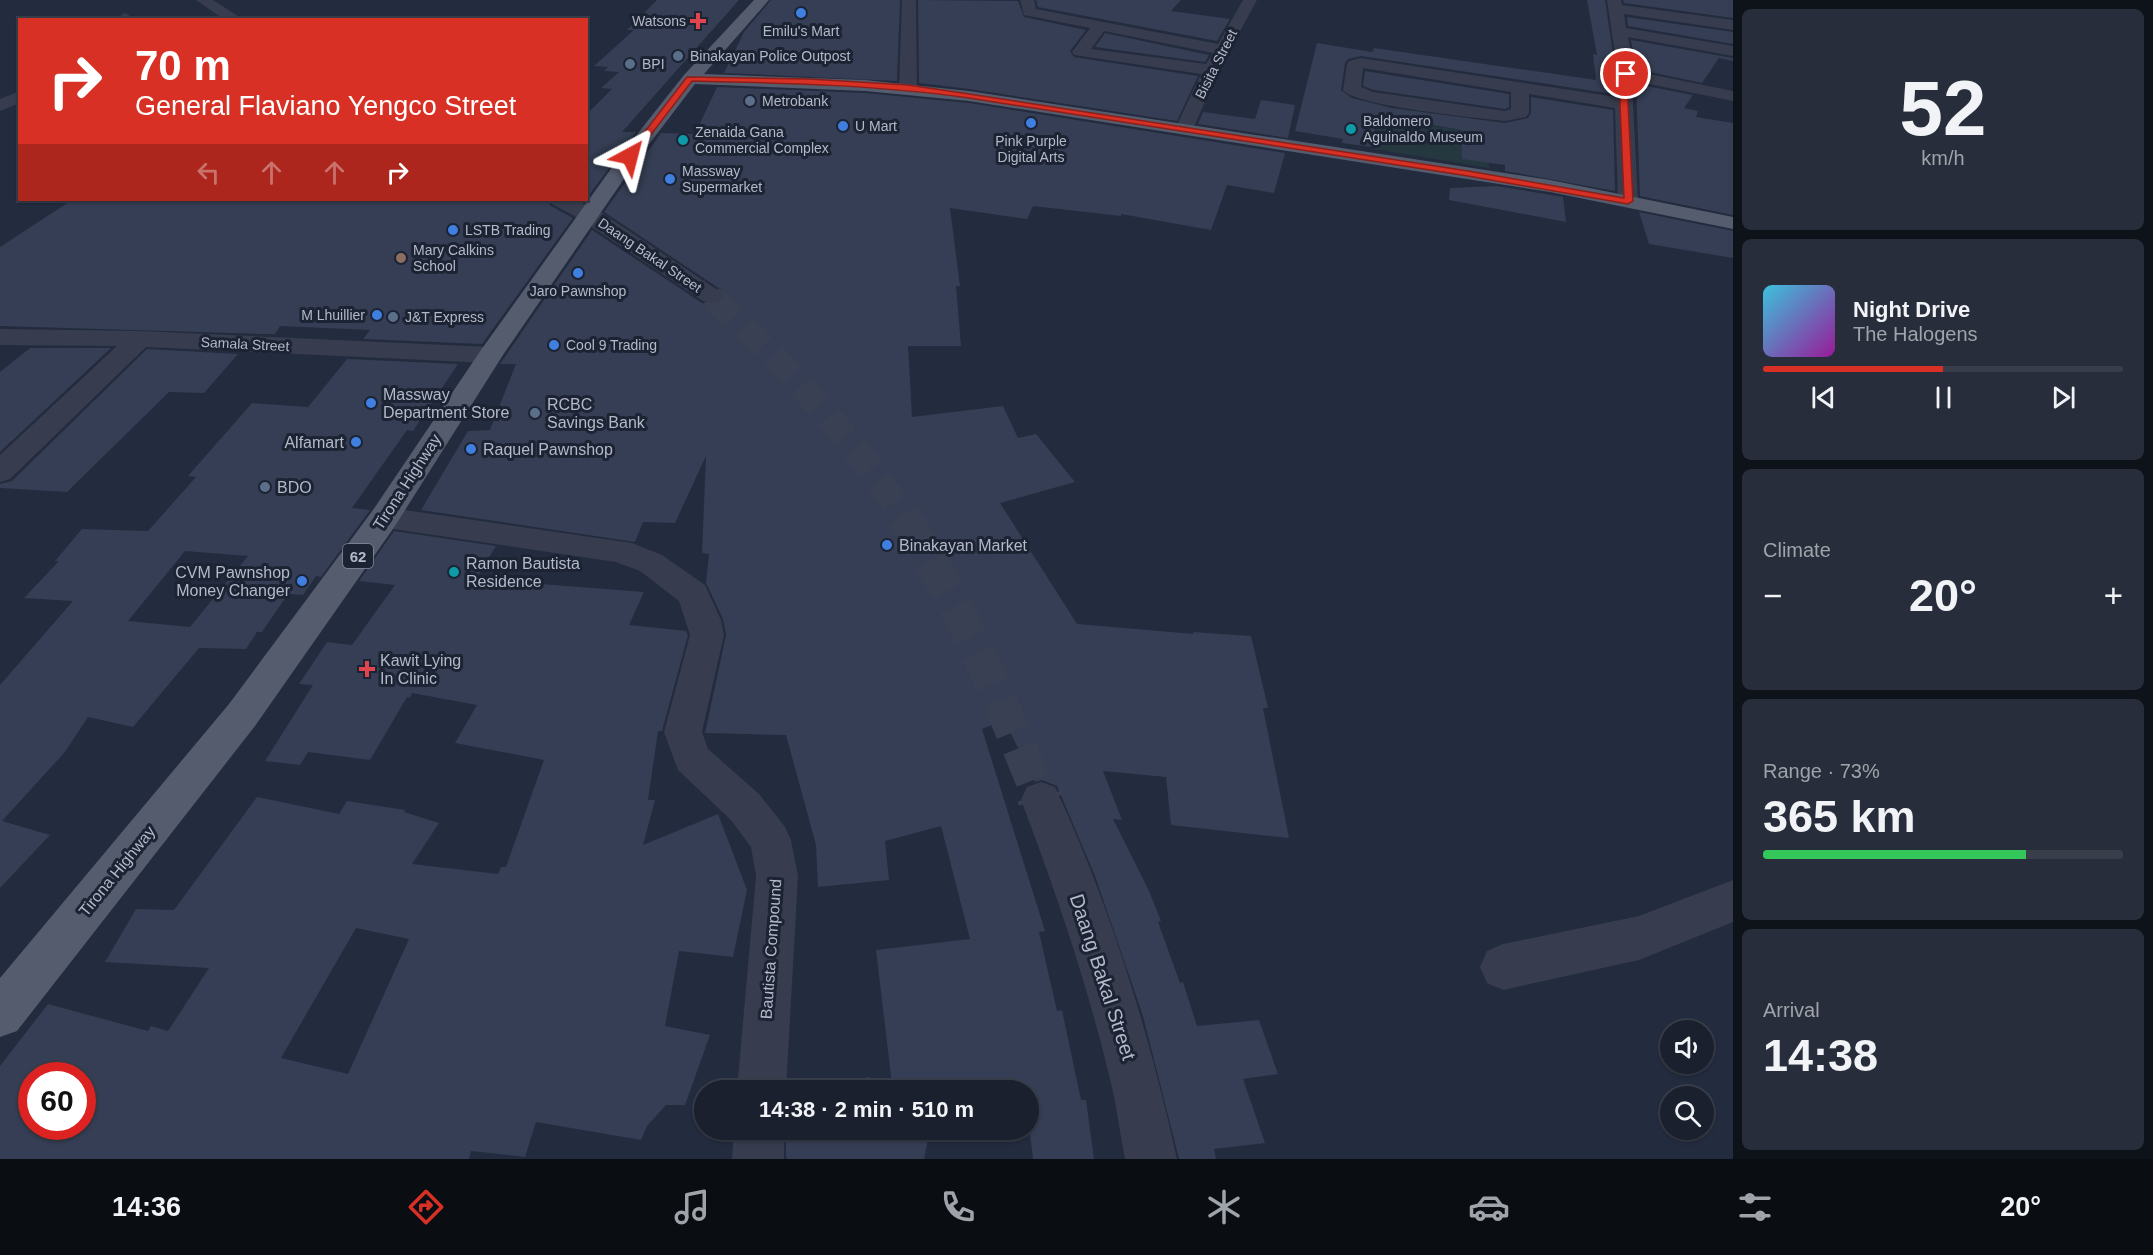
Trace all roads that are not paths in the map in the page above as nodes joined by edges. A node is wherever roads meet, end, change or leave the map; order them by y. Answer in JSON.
{"nodes":[{"id":1,"x":203,"y":0,"type":"edge"},
{"id":2,"x":762,"y":0,"type":"edge"},
{"id":3,"x":909,"y":0,"type":"edge"},
{"id":4,"x":1027,"y":0,"type":"edge"},
{"id":5,"x":1250,"y":0,"type":"edge"},
{"id":6,"x":1615,"y":4,"type":"edge"},
{"id":7,"x":234,"y":18,"type":"edge"},
{"id":8,"x":1100,"y":26,"type":"junction"},
{"id":9,"x":1733,"y":26,"type":"edge"},
{"id":10,"x":1618,"y":36,"type":"junction"},
{"id":11,"x":1224,"y":50,"type":"junction"},
{"id":12,"x":1733,"y":51,"type":"edge"},
{"id":13,"x":1733,"y":63,"type":"edge"},
{"id":14,"x":1211,"y":70,"type":"junction"},
{"id":15,"x":1626,"y":74,"type":"junction"},
{"id":16,"x":690,"y":79,"type":"junction"},
{"id":17,"x":908,"y":87,"type":"junction"},
{"id":18,"x":1520,"y":87,"type":"junction"},
{"id":19,"x":1733,"y":96,"type":"edge"},
{"id":20,"x":18,"y":97,"type":"edge"},
{"id":21,"x":1624,"y":104,"type":"junction"},
{"id":22,"x":0,"y":106,"type":"edge"},
{"id":23,"x":1184,"y":129,"type":"junction"},
{"id":24,"x":561,"y":201,"type":"edge"},
{"id":25,"x":1628,"y":201,"type":"junction"},
{"id":26,"x":588,"y":214,"type":"junction"},
{"id":27,"x":1733,"y":223,"type":"edge"},
{"id":28,"x":711,"y":296,"type":"tunnel mouth"},
{"id":29,"x":0,"y":337,"type":"edge"},
{"id":30,"x":140,"y":339,"type":"junction"},
{"id":31,"x":490,"y":355,"type":"junction"},
{"id":32,"x":0,"y":472,"type":"edge"},
{"id":33,"x":384,"y":519,"type":"junction"},
{"id":34,"x":1041,"y":800,"type":"tunnel mouth"},
{"id":35,"x":1733,"y":901,"type":"edge"},
{"id":36,"x":1503,"y":967,"type":"dead end"},
{"id":37,"x":0,"y":1014,"type":"edge"},
{"id":38,"x":763,"y":1080,"type":"edge"},
{"id":39,"x":759,"y":1140,"type":"edge"},
{"id":40,"x":758,"y":1159,"type":"edge"},
{"id":41,"x":1150,"y":1159,"type":"edge"}],
"edges":[{"from":1,"to":7,"type":"street"},
{"from":2,"to":16,"type":"main road","name":"Tirona Highway","number":"62"},
{"from":3,"to":17,"type":"street"},
{"from":4,"to":8,"type":"street"},
{"from":5,"to":11,"type":"street","name":"Bisita Street"},
{"from":6,"to":9,"type":"street"},
{"from":6,"to":10,"type":"street"},
{"from":8,"to":11,"type":"street"},
{"from":8,"to":14,"type":"street"},
{"from":10,"to":12,"type":"street"},
{"from":10,"to":13,"type":"street"},
{"from":10,"to":15,"type":"street"},
{"from":11,"to":14,"type":"street","name":"Bisita Street"},
{"from":14,"to":23,"type":"street","name":"Bisita Street"},
{"from":15,"to":19,"type":"street"},
{"from":15,"to":21,"type":"street"},
{"from":16,"to":17,"type":"main road"},
{"from":16,"to":26,"type":"main road","name":"Tirona Highway","number":"62"},
{"from":17,"to":23,"type":"main road"},
{"from":18,"to":18,"type":"street"},
{"from":18,"to":21,"type":"street"},
{"from":20,"to":22,"type":"street"},
{"from":21,"to":25,"type":"street"},
{"from":23,"to":25,"type":"main road"},
{"from":24,"to":26,"type":"street","name":"Daang Bakal Street"},
{"from":25,"to":27,"type":"main road"},
{"from":26,"to":28,"type":"street","name":"Daang Bakal Street"},
{"from":26,"to":31,"type":"main road","name":"Tirona Highway","number":"62"},
{"from":29,"to":30,"type":"street","name":"Samala Street"},
{"from":30,"to":31,"type":"street","name":"Samala Street"},
{"from":30,"to":32,"type":"street"},
{"from":31,"to":33,"type":"main road","name":"Tirona Highway","number":"62"},
{"from":33,"to":37,"type":"main road","name":"Tirona Highway","number":"62"},
{"from":33,"to":38,"type":"street","name":"Bautista Compound"},
{"from":34,"to":41,"type":"street","name":"Daang Bakal Street"},
{"from":35,"to":36,"type":"street"},
{"from":39,"to":40,"type":"street"}]}
